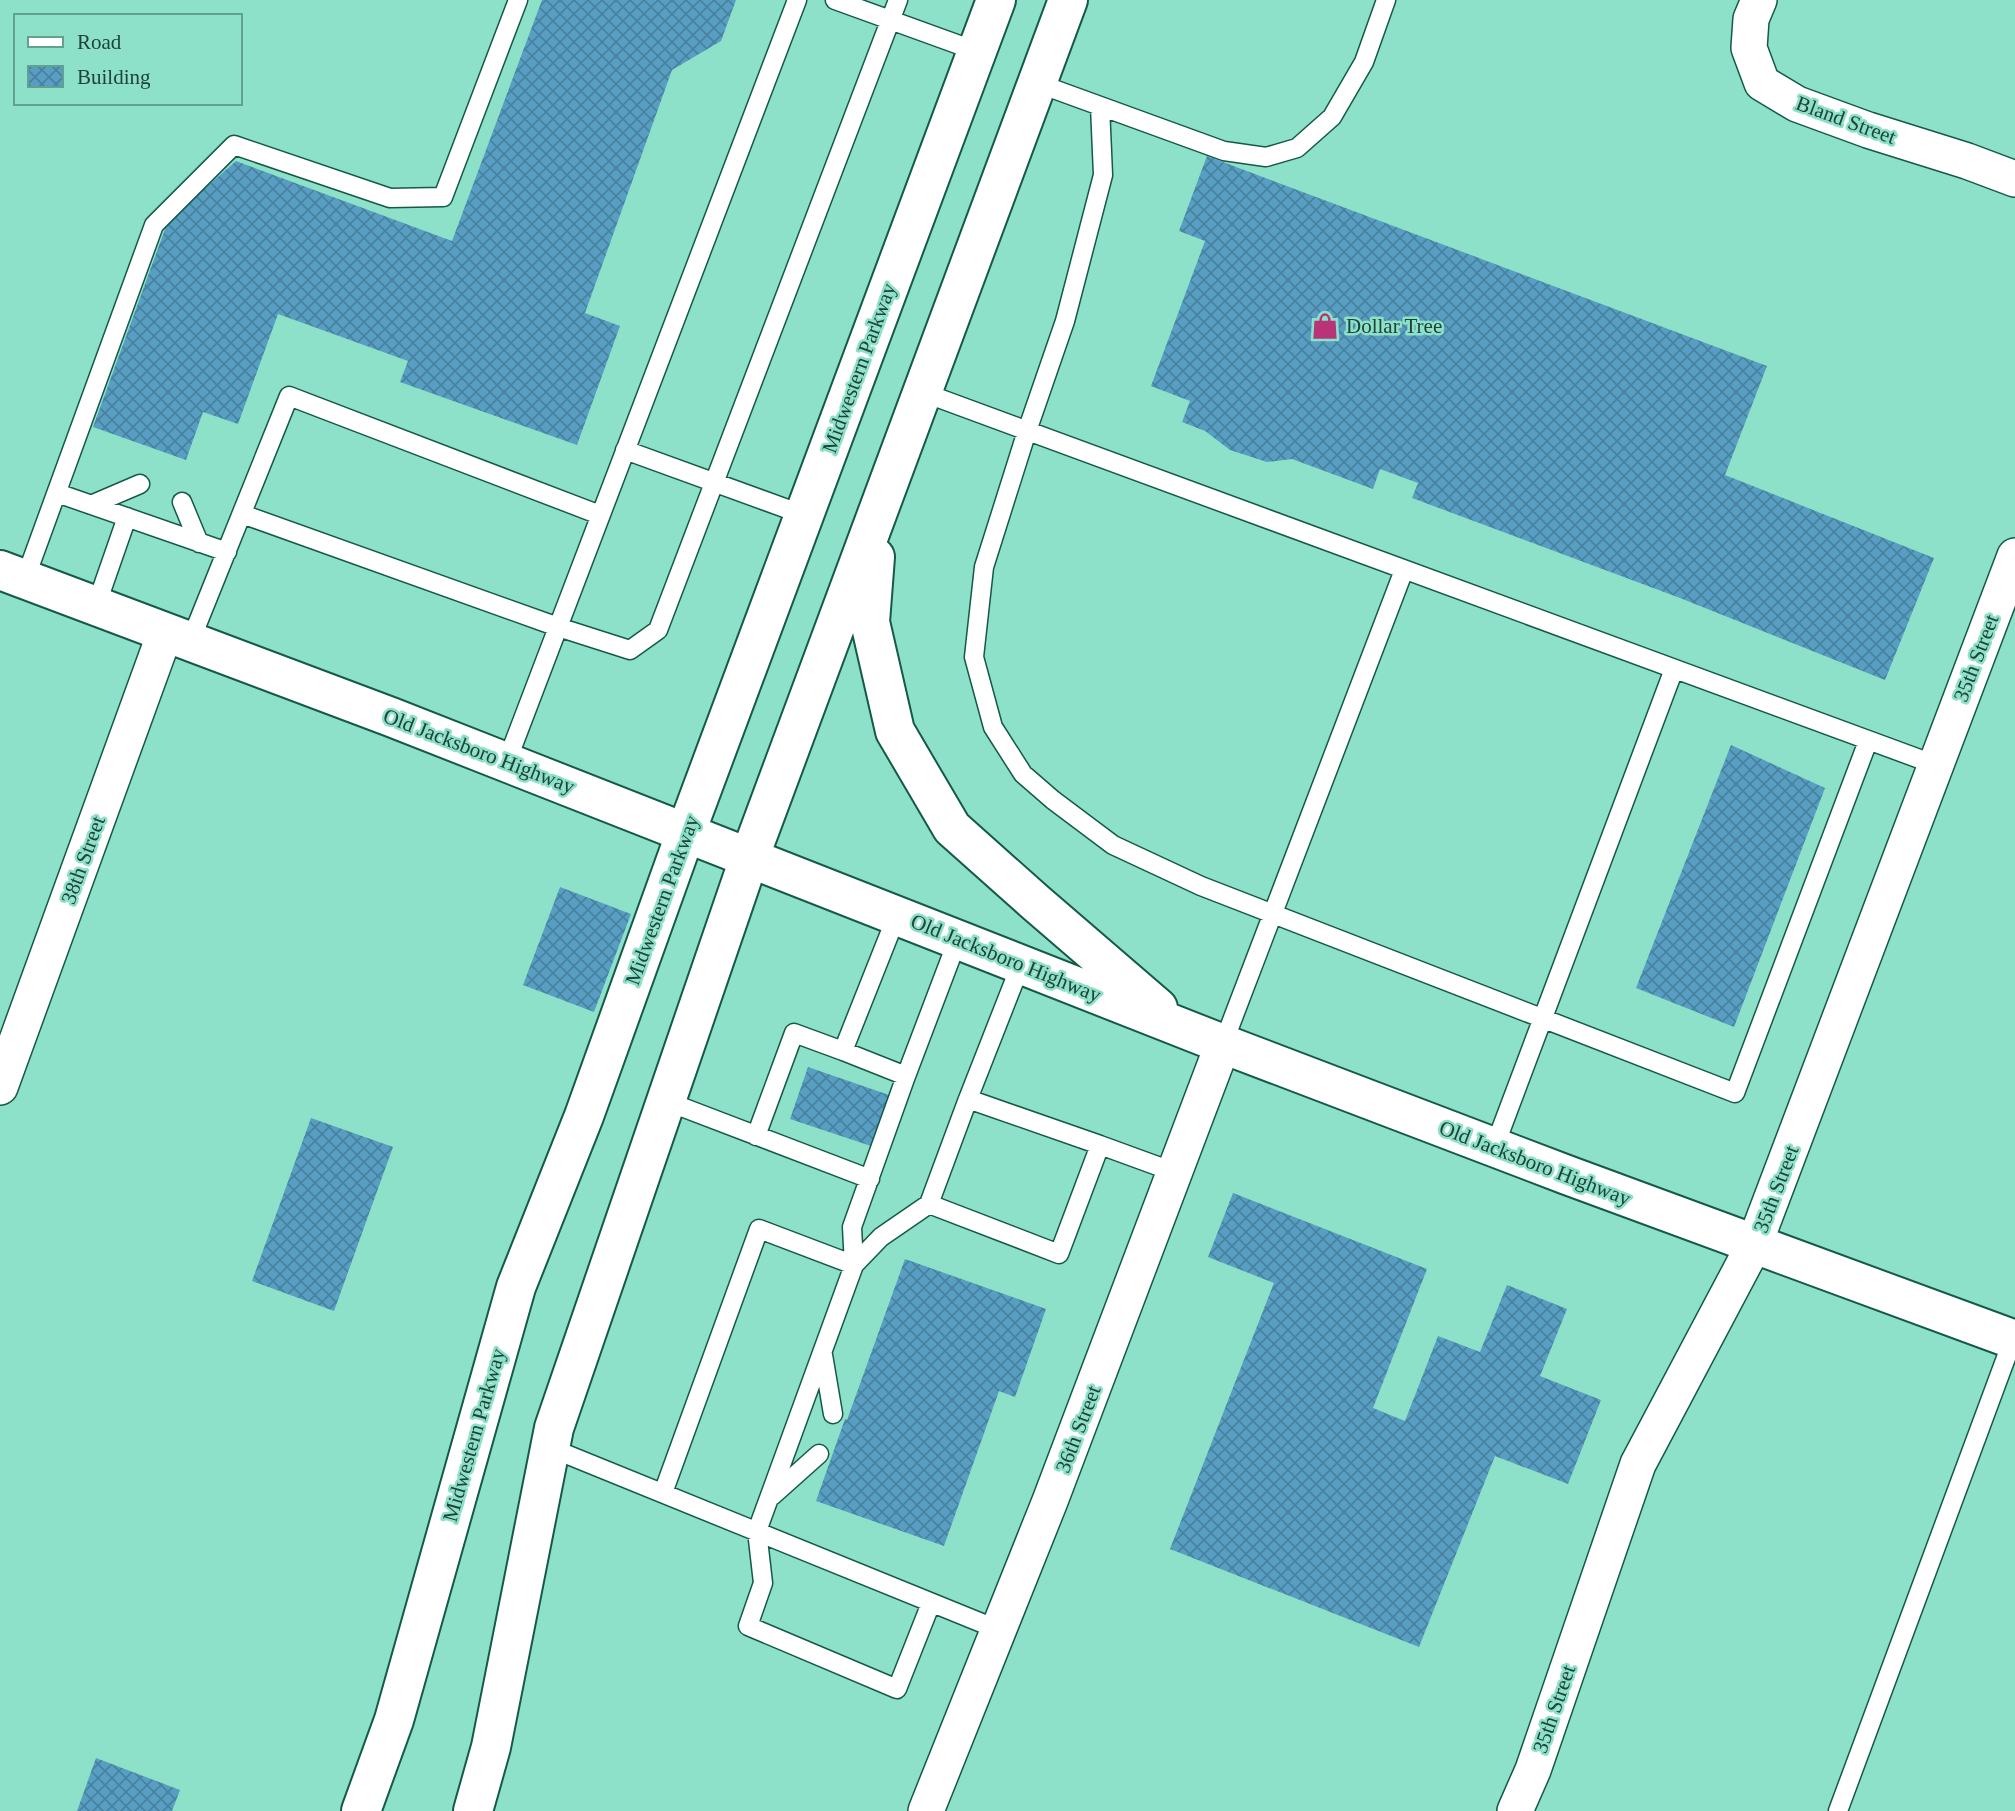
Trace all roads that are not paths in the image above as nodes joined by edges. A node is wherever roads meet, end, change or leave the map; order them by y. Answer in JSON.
{"nodes":[{"id":1,"x":518,"y":0,"type":"edge"},
{"id":2,"x":797,"y":0,"type":"edge"},
{"id":3,"x":835,"y":0,"type":"edge"},
{"id":4,"x":898,"y":0,"type":"edge"},
{"id":5,"x":996,"y":0,"type":"edge"},
{"id":6,"x":1068,"y":0,"type":"edge"},
{"id":7,"x":1386,"y":0,"type":"edge"},
{"id":8,"x":1759,"y":0,"type":"edge"},
{"id":9,"x":891,"y":21,"type":"junction"},
{"id":10,"x":976,"y":51,"type":"junction"},
{"id":11,"x":1037,"y":83,"type":"junction"},
{"id":12,"x":1100,"y":106,"type":"junction"},
{"id":13,"x":2015,"y":179,"type":"edge"},
{"id":14,"x":922,"y":393,"type":"junction"},
{"id":15,"x":1027,"y":431,"type":"junction"},
{"id":16,"x":625,"y":450,"type":"junction"},
{"id":17,"x":715,"y":483,"type":"junction"},
{"id":18,"x":140,"y":484,"type":"dead end"},
{"id":19,"x":57,"y":493,"type":"junction"},
{"id":20,"x":183,"y":502,"type":"dead end"},
{"id":21,"x":91,"y":505,"type":"junction"},
{"id":22,"x":879,"y":510,"type":"junction"},
{"id":23,"x":242,"y":514,"type":"junction"},
{"id":24,"x":600,"y":515,"type":"junction"},
{"id":25,"x":804,"y":515,"type":"junction"},
{"id":26,"x":127,"y":517,"type":"junction"},
{"id":27,"x":200,"y":543,"type":"junction"},
{"id":28,"x":227,"y":552,"type":"junction"},
{"id":29,"x":2015,"y":556,"type":"edge"},
{"id":30,"x":1404,"y":569,"type":"junction"},
{"id":31,"x":12,"y":574,"type":"edge"},
{"id":32,"x":96,"y":606,"type":"junction"},
{"id":33,"x":558,"y":627,"type":"junction"},
{"id":34,"x":178,"y":637,"type":"junction"},
{"id":35,"x":1674,"y":669,"type":"junction"},
{"id":36,"x":1868,"y":741,"type":"junction"},
{"id":37,"x":507,"y":761,"type":"junction"},
{"id":38,"x":1936,"y":765,"type":"junction"},
{"id":39,"x":686,"y":832,"type":"junction"},
{"id":40,"x":750,"y":856,"type":"junction"},
{"id":41,"x":897,"y":915,"type":"junction"},
{"id":42,"x":1271,"y":915,"type":"junction"},
{"id":43,"x":958,"y":939,"type":"junction"},
{"id":44,"x":1021,"y":964,"type":"junction"},
{"id":45,"x":1543,"y":1020,"type":"junction"},
{"id":46,"x":1181,"y":1028,"type":"junction"},
{"id":47,"x":1223,"y":1044,"type":"junction"},
{"id":48,"x":844,"y":1051,"type":"junction"},
{"id":49,"x":2,"y":1076,"type":"edge"},
{"id":50,"x":906,"y":1076,"type":"junction"},
{"id":51,"x":968,"y":1099,"type":"junction"},
{"id":52,"x":666,"y":1101,"type":"junction"},
{"id":53,"x":755,"y":1136,"type":"junction"},
{"id":54,"x":1100,"y":1145,"type":"junction"},
{"id":55,"x":1494,"y":1148,"type":"junction"},
{"id":56,"x":1174,"y":1172,"type":"junction"},
{"id":57,"x":870,"y":1179,"type":"junction"},
{"id":58,"x":929,"y":1204,"type":"junction"},
{"id":59,"x":1754,"y":1245,"type":"junction"},
{"id":60,"x":854,"y":1265,"type":"junction"},
{"id":61,"x":2014,"y":1340,"type":"edge"},
{"id":62,"x":823,"y":1351,"type":"junction"},
{"id":63,"x":833,"y":1414,"type":"dead end"},
{"id":64,"x":551,"y":1448,"type":"junction"},
{"id":65,"x":819,"y":1454,"type":"dead end"},
{"id":66,"x":663,"y":1493,"type":"junction"},
{"id":67,"x":769,"y":1498,"type":"junction"},
{"id":68,"x":757,"y":1531,"type":"junction"},
{"id":69,"x":931,"y":1603,"type":"junction"},
{"id":70,"x":999,"y":1630,"type":"junction"},
{"id":71,"x":361,"y":1811,"type":"edge"},
{"id":72,"x":473,"y":1811,"type":"edge"},
{"id":73,"x":926,"y":1811,"type":"edge"},
{"id":74,"x":1515,"y":1811,"type":"edge"},
{"id":75,"x":1838,"y":1811,"type":"edge"}],
"edges":[{"from":1,"to":19,"type":"lane"},
{"from":2,"to":16,"type":"lane"},
{"from":3,"to":9,"type":"lane"},
{"from":4,"to":9,"type":"lane"},
{"from":5,"to":10,"type":"main road","name":"Midwestern Parkway"},
{"from":6,"to":11,"type":"main road"},
{"from":7,"to":12,"type":"lane"},
{"from":8,"to":13,"type":"street","name":"Bland Street"},
{"from":9,"to":10,"type":"lane"},
{"from":9,"to":17,"type":"lane"},
{"from":10,"to":25,"type":"main road","name":"Midwestern Parkway"},
{"from":11,"to":12,"type":"lane"},
{"from":11,"to":14,"type":"main road"},
{"from":12,"to":15,"type":"lane"},
{"from":14,"to":15,"type":"lane"},
{"from":14,"to":22,"type":"main road"},
{"from":15,"to":30,"type":"lane"},
{"from":15,"to":42,"type":"lane"},
{"from":16,"to":17,"type":"lane"},
{"from":16,"to":24,"type":"lane"},
{"from":17,"to":25,"type":"lane"},
{"from":17,"to":33,"type":"lane"},
{"from":18,"to":21,"type":"lane"},
{"from":19,"to":21,"type":"lane"},
{"from":19,"to":31,"type":"lane"},
{"from":20,"to":27,"type":"lane"},
{"from":21,"to":26,"type":"lane"},
{"from":22,"to":40,"type":"main road"},
{"from":22,"to":46,"type":"main road"},
{"from":23,"to":24,"type":"lane"},
{"from":23,"to":28,"type":"lane"},
{"from":23,"to":33,"type":"lane"},
{"from":24,"to":33,"type":"lane"},
{"from":25,"to":39,"type":"main road","name":"Midwestern Parkway"},
{"from":26,"to":27,"type":"lane"},
{"from":26,"to":32,"type":"lane"},
{"from":27,"to":28,"type":"lane"},
{"from":28,"to":34,"type":"lane"},
{"from":29,"to":38,"type":"street","name":"35th Street"},
{"from":30,"to":35,"type":"lane"},
{"from":30,"to":42,"type":"lane"},
{"from":31,"to":32,"type":"main road","name":"Old Jacksboro Highway"},
{"from":32,"to":34,"type":"main road","name":"Old Jacksboro Highway"},
{"from":33,"to":37,"type":"lane"},
{"from":34,"to":37,"type":"main road","name":"Old Jacksboro Highway"},
{"from":34,"to":49,"type":"street","name":"38th Street"},
{"from":35,"to":36,"type":"lane"},
{"from":35,"to":45,"type":"lane"},
{"from":36,"to":38,"type":"lane"},
{"from":36,"to":45,"type":"lane"},
{"from":37,"to":39,"type":"main road","name":"Old Jacksboro Highway"},
{"from":38,"to":59,"type":"street","name":"35th Street"},
{"from":39,"to":40,"type":"main road","name":"Old Jacksboro Highway"},
{"from":39,"to":71,"type":"main road","name":"Midwestern Parkway"},
{"from":40,"to":41,"type":"main road","name":"Old Jacksboro Highway"},
{"from":40,"to":52,"type":"main road"},
{"from":41,"to":43,"type":"main road","name":"Old Jacksboro Highway"},
{"from":41,"to":48,"type":"lane"},
{"from":42,"to":45,"type":"lane"},
{"from":42,"to":47,"type":"lane"},
{"from":43,"to":44,"type":"main road","name":"Old Jacksboro Highway"},
{"from":43,"to":50,"type":"lane"},
{"from":44,"to":46,"type":"main road","name":"Old Jacksboro Highway"},
{"from":44,"to":51,"type":"lane"},
{"from":45,"to":55,"type":"lane"},
{"from":46,"to":47,"type":"main road","name":"Old Jacksboro Highway"},
{"from":47,"to":55,"type":"main road","name":"Old Jacksboro Highway"},
{"from":47,"to":56,"type":"street","name":"36th Street"},
{"from":48,"to":50,"type":"lane"},
{"from":48,"to":53,"type":"lane"},
{"from":50,"to":57,"type":"lane"},
{"from":51,"to":54,"type":"lane"},
{"from":51,"to":58,"type":"lane"},
{"from":52,"to":53,"type":"lane"},
{"from":52,"to":64,"type":"main road"},
{"from":53,"to":57,"type":"lane"},
{"from":54,"to":56,"type":"lane"},
{"from":54,"to":58,"type":"lane"},
{"from":55,"to":59,"type":"main road","name":"Old Jacksboro Highway"},
{"from":56,"to":70,"type":"street","name":"36th Street"},
{"from":57,"to":60,"type":"lane"},
{"from":58,"to":60,"type":"lane"},
{"from":59,"to":61,"type":"main road","name":"Old Jacksboro Highway"},
{"from":59,"to":74,"type":"street","name":"35th Street"},
{"from":60,"to":62,"type":"lane"},
{"from":60,"to":66,"type":"lane"},
{"from":61,"to":75,"type":"lane"},
{"from":62,"to":63,"type":"lane"},
{"from":62,"to":67,"type":"lane"},
{"from":64,"to":66,"type":"lane"},
{"from":64,"to":72,"type":"main road"},
{"from":65,"to":67,"type":"lane"},
{"from":66,"to":68,"type":"lane"},
{"from":67,"to":68,"type":"lane"},
{"from":68,"to":69,"type":"lane"},
{"from":68,"to":69,"type":"lane"},
{"from":69,"to":70,"type":"lane"},
{"from":70,"to":73,"type":"street","name":"36th Street"}]}
